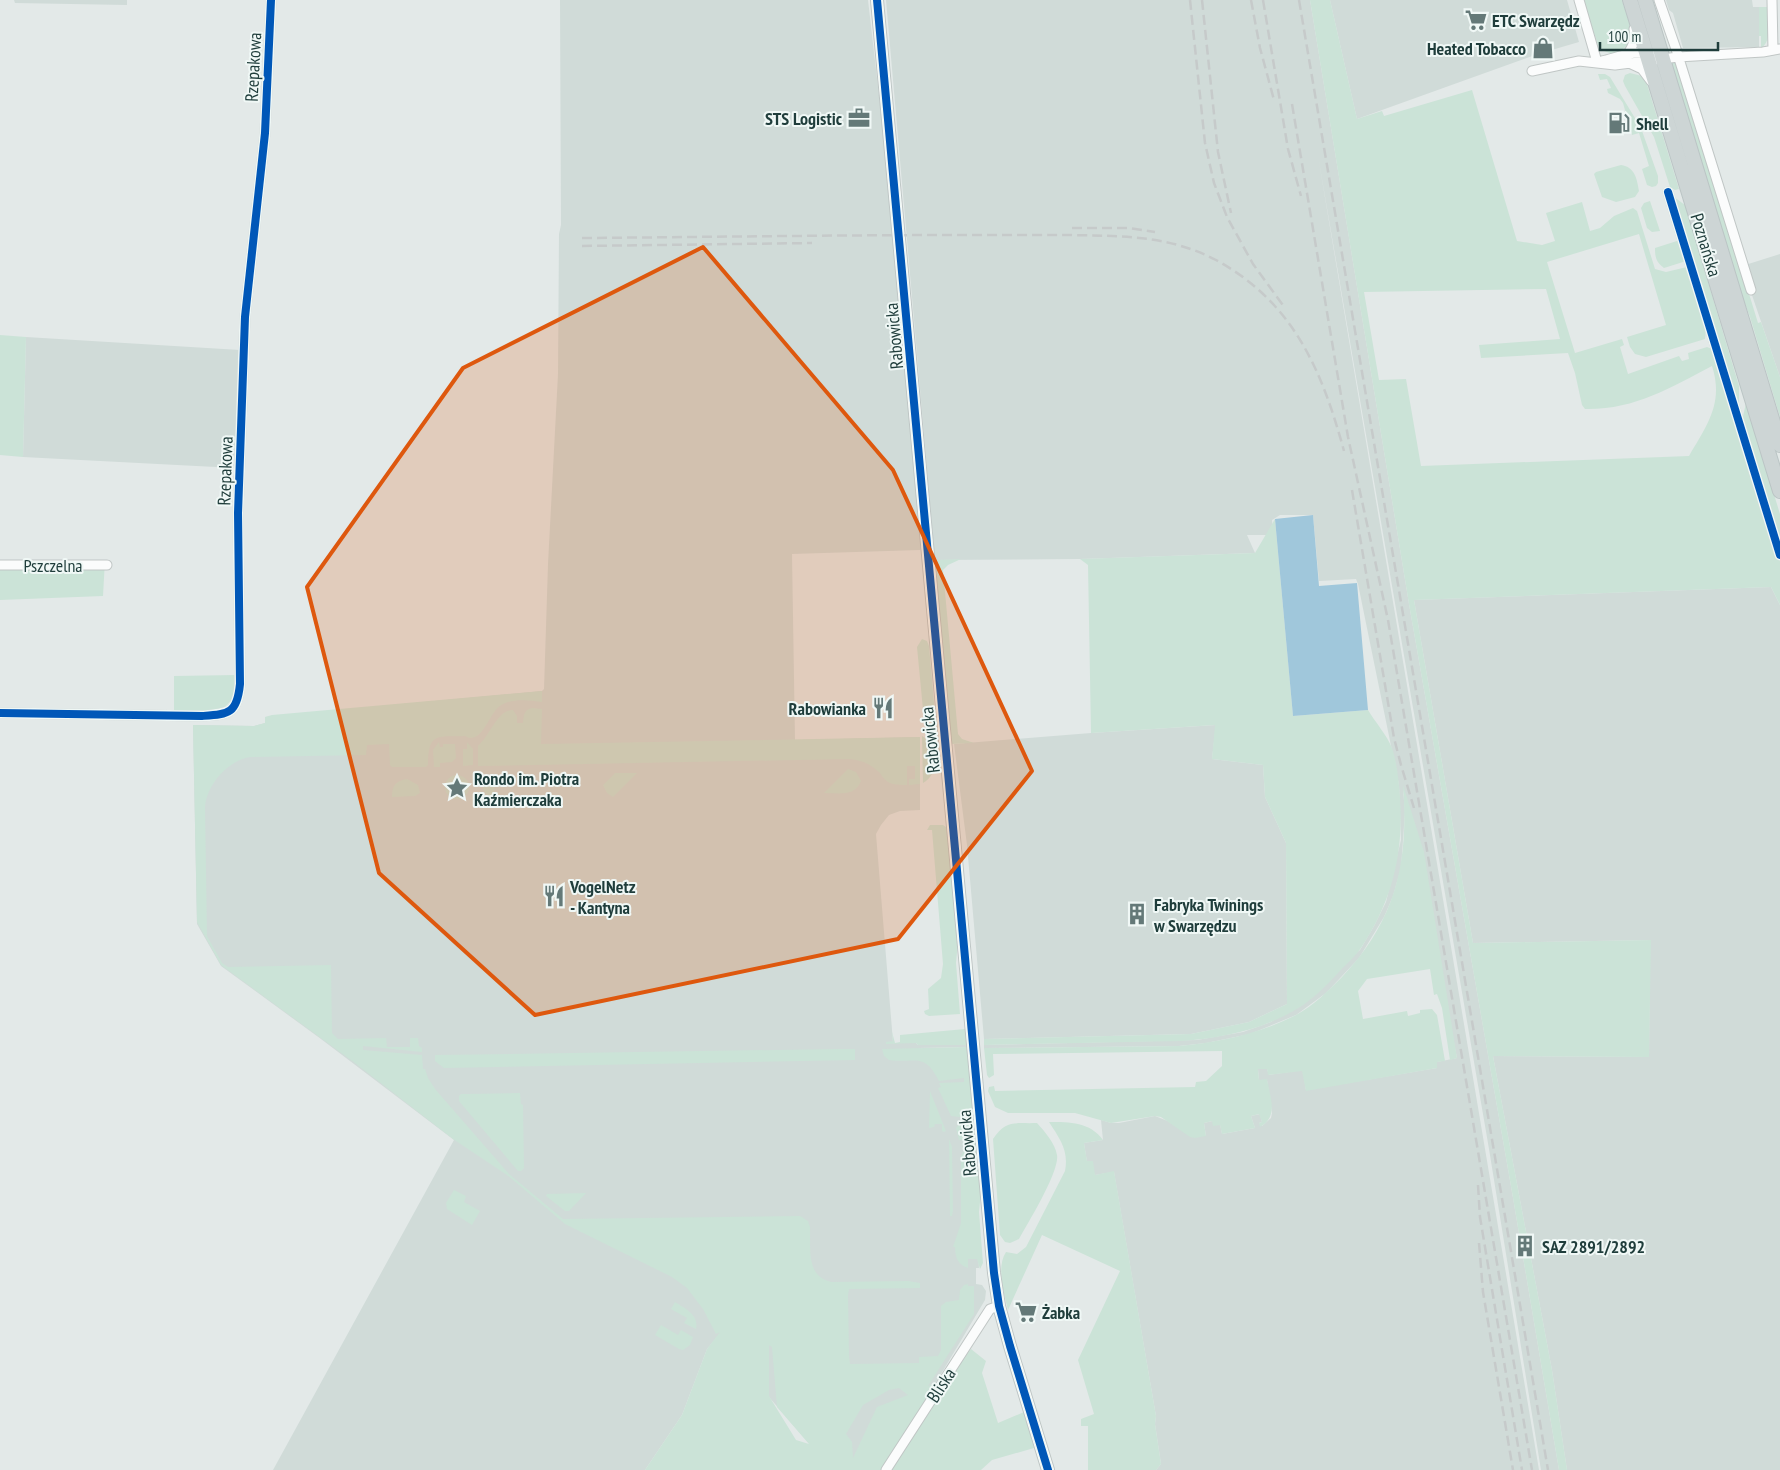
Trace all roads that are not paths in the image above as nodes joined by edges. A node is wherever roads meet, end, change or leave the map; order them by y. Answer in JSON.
{"nodes":[{"id":1,"x":271,"y":0,"type":"edge"},
{"id":2,"x":877,"y":0,"type":"edge"},
{"id":3,"x":1578,"y":0,"type":"edge"},
{"id":4,"x":1645,"y":0,"type":"edge"},
{"id":5,"x":1659,"y":0,"type":"edge"},
{"id":6,"x":1772,"y":0,"type":"edge"},
{"id":7,"x":1631,"y":1,"type":"edge"},
{"id":8,"x":1777,"y":50,"type":"edge"},
{"id":9,"x":1648,"y":56,"type":"junction"},
{"id":10,"x":1678,"y":57,"type":"junction"},
{"id":11,"x":1628,"y":59,"type":"junction"},
{"id":12,"x":1663,"y":59,"type":"junction"},
{"id":13,"x":1597,"y":62,"type":"junction"},
{"id":14,"x":1532,"y":71,"type":"dead end"},
{"id":15,"x":1659,"y":94,"type":"junction"},
{"id":16,"x":1668,"y":192,"type":"dead end"},
{"id":17,"x":1751,"y":290,"type":"dead end"},
{"id":18,"x":1780,"y":445,"type":"edge"},
{"id":19,"x":1780,"y":491,"type":"edge"},
{"id":20,"x":1780,"y":555,"type":"edge"},
{"id":21,"x":0,"y":565,"type":"edge"},
{"id":22,"x":106,"y":565,"type":"dead end"},
{"id":23,"x":0,"y":712,"type":"edge"},
{"id":24,"x":999,"y":1306,"type":"junction"},
{"id":25,"x":886,"y":1470,"type":"edge"},
{"id":26,"x":1048,"y":1470,"type":"edge"}],
"edges":[{"from":1,"to":23,"type":"street","name":"Rzepakowa"},
{"from":2,"to":24,"type":"street","name":"Rabowicka"},
{"from":3,"to":13,"type":"street"},
{"from":4,"to":12,"type":"main road","name":"Poznańska"},
{"from":5,"to":10,"type":"street"},
{"from":6,"to":8,"type":"street"},
{"from":7,"to":9,"type":"main road","name":"Poznańska"},
{"from":7,"to":11,"type":"street"},
{"from":8,"to":10,"type":"street"},
{"from":9,"to":11,"type":"street"},
{"from":9,"to":12,"type":"street"},
{"from":9,"to":15,"type":"main road","name":"Poznańska"},
{"from":10,"to":12,"type":"street"},
{"from":10,"to":17,"type":"street"},
{"from":11,"to":13,"type":"street"},
{"from":11,"to":15,"type":"street"},
{"from":12,"to":18,"type":"main road","name":"Poznańska"},
{"from":13,"to":14,"type":"street"},
{"from":15,"to":19,"type":"main road","name":"Poznańska"},
{"from":16,"to":20,"type":"street"},
{"from":21,"to":22,"type":"street","name":"Pszczelna"},
{"from":24,"to":25,"type":"street","name":"Bliska"},
{"from":24,"to":26,"type":"street","name":"Rabowicka"}]}
